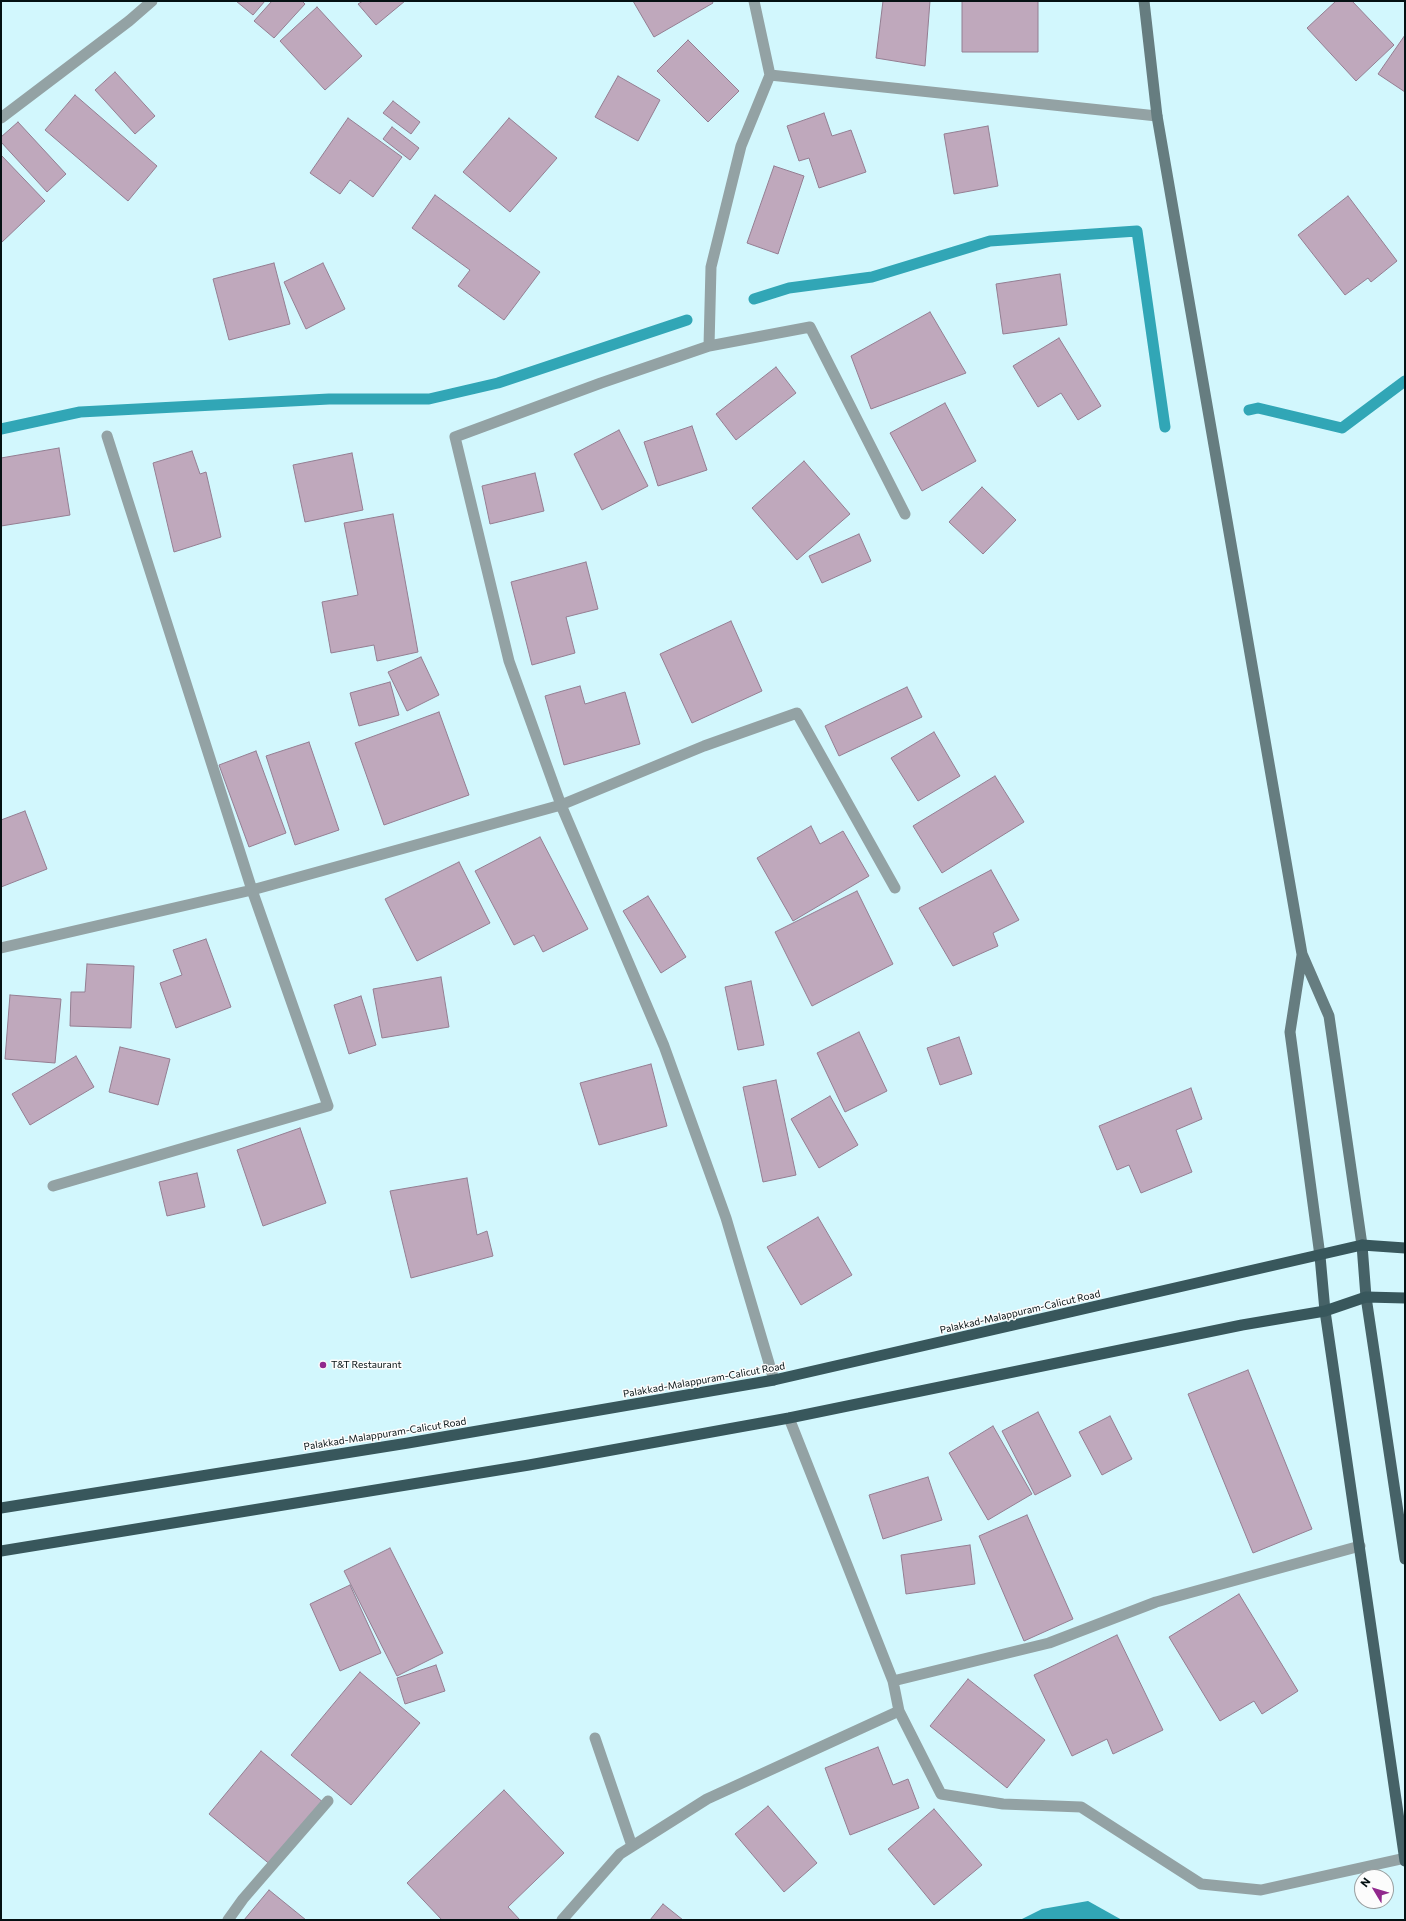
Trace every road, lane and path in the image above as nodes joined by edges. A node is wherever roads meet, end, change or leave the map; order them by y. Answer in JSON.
{"nodes":[{"id":1,"x":152,"y":1,"type":"edge"},
{"id":2,"x":754,"y":1,"type":"edge"},
{"id":3,"x":1144,"y":1,"type":"edge"},
{"id":4,"x":770,"y":75,"type":"junction"},
{"id":5,"x":1157,"y":116,"type":"junction"},
{"id":6,"x":1,"y":118,"type":"edge"},
{"id":7,"x":709,"y":346,"type":"junction"},
{"id":8,"x":108,"y":436,"type":"dead end"},
{"id":9,"x":905,"y":514,"type":"dead end"},
{"id":10,"x":561,"y":805,"type":"junction"},
{"id":11,"x":895,"y":888,"type":"dead end"},
{"id":12,"x":252,"y":890,"type":"junction"},
{"id":13,"x":1,"y":948,"type":"edge"},
{"id":14,"x":1302,"y":954,"type":"junction"},
{"id":15,"x":53,"y":1186,"type":"dead end"},
{"id":16,"x":1362,"y":1246,"type":"junction"},
{"id":17,"x":1405,"y":1248,"type":"edge"},
{"id":18,"x":1320,"y":1256,"type":"junction"},
{"id":19,"x":1366,"y":1297,"type":"junction"},
{"id":20,"x":1405,"y":1298,"type":"edge"},
{"id":21,"x":1325,"y":1310,"type":"junction"},
{"id":22,"x":774,"y":1380,"type":"junction"},
{"id":23,"x":789,"y":1418,"type":"junction"},
{"id":24,"x":1,"y":1508,"type":"edge"},
{"id":25,"x":1360,"y":1546,"type":"junction"},
{"id":26,"x":1,"y":1552,"type":"edge"},
{"id":27,"x":1405,"y":1559,"type":"edge"},
{"id":28,"x":893,"y":1681,"type":"junction"},
{"id":29,"x":899,"y":1711,"type":"junction"},
{"id":30,"x":596,"y":1738,"type":"dead end"},
{"id":31,"x":328,"y":1801,"type":"dead end"},
{"id":32,"x":632,"y":1846,"type":"junction"},
{"id":33,"x":1405,"y":1860,"type":"edge"},
{"id":34,"x":228,"y":1920,"type":"edge"},
{"id":35,"x":562,"y":1920,"type":"edge"}],
"edges":[{"from":1,"to":6,"type":"street"},
{"from":2,"to":4,"type":"street"},
{"from":3,"to":5,"type":"main road"},
{"from":4,"to":5,"type":"street"},
{"from":4,"to":7,"type":"street"},
{"from":5,"to":14,"type":"main road"},
{"from":7,"to":9,"type":"street"},
{"from":7,"to":10,"type":"street"},
{"from":8,"to":12,"type":"street"},
{"from":10,"to":11,"type":"street"},
{"from":10,"to":12,"type":"street"},
{"from":10,"to":22,"type":"street"},
{"from":12,"to":13,"type":"street"},
{"from":12,"to":15,"type":"street"},
{"from":14,"to":16,"type":"main road"},
{"from":14,"to":18,"type":"main road"},
{"from":16,"to":17,"type":"highway","name":"Palakkad-Malappuram-Calicut Road"},
{"from":16,"to":18,"type":"highway","name":"Palakkad-Malappuram-Calicut Road"},
{"from":16,"to":19,"type":"main road"},
{"from":18,"to":21,"type":"main road"},
{"from":18,"to":22,"type":"highway","name":"Palakkad-Malappuram-Calicut Road"},
{"from":19,"to":20,"type":"highway"},
{"from":19,"to":21,"type":"highway"},
{"from":19,"to":27,"type":"main road"},
{"from":21,"to":23,"type":"highway"},
{"from":21,"to":25,"type":"main road"},
{"from":22,"to":24,"type":"highway","name":"Palakkad-Malappuram-Calicut Road"},
{"from":23,"to":26,"type":"highway"},
{"from":23,"to":28,"type":"street"},
{"from":25,"to":28,"type":"street"},
{"from":25,"to":33,"type":"main road"},
{"from":28,"to":29,"type":"street"},
{"from":29,"to":32,"type":"street"},
{"from":29,"to":33,"type":"street"},
{"from":30,"to":32,"type":"street"},
{"from":31,"to":34,"type":"street"},
{"from":32,"to":35,"type":"street"}]}
